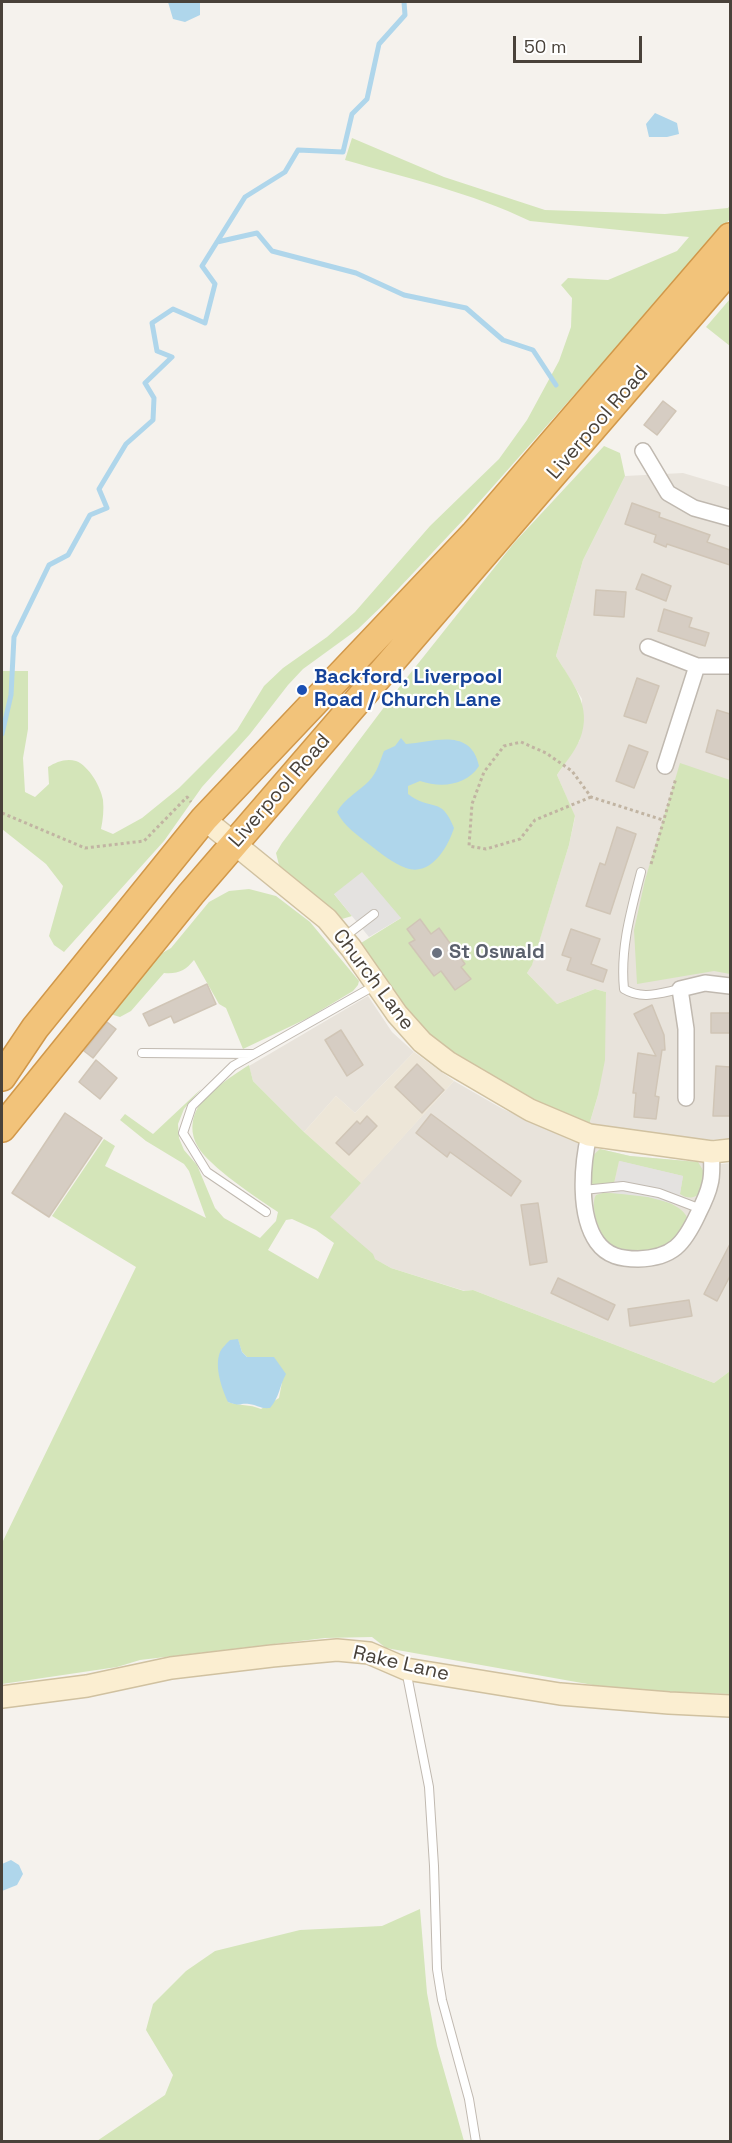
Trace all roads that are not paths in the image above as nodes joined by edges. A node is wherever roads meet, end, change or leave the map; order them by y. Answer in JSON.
{"nodes":[{"id":1,"x":730,"y":237,"type":"edge"},
{"id":2,"x":730,"y":269,"type":"edge"},
{"id":3,"x":643,"y":452,"type":"dead end"},
{"id":4,"x":730,"y":518,"type":"edge"},
{"id":5,"x":648,"y":647,"type":"dead end"},
{"id":6,"x":697,"y":666,"type":"junction"},
{"id":7,"x":730,"y":666,"type":"edge"},
{"id":8,"x":665,"y":766,"type":"dead end"},
{"id":9,"x":204,"y":819,"type":"junction"},
{"id":10,"x":234,"y":844,"type":"junction"},
{"id":11,"x":645,"y":871,"type":"road end"},
{"id":12,"x":374,"y":914,"type":"dead end"},
{"id":13,"x":343,"y":938,"type":"junction"},
{"id":14,"x":376,"y":985,"type":"junction"},
{"id":15,"x":730,"y":986,"type":"edge"},
{"id":16,"x":680,"y":989,"type":"junction"},
{"id":17,"x":142,"y":1053,"type":"dead end"},
{"id":18,"x":254,"y":1054,"type":"junction"},
{"id":19,"x":2,"y":1077,"type":"edge"},
{"id":20,"x":686,"y":1098,"type":"dead end"},
{"id":21,"x":2,"y":1128,"type":"edge"},
{"id":22,"x":589,"y":1135,"type":"junction"},
{"id":23,"x":721,"y":1151,"type":"edge"},
{"id":24,"x":583,"y":1190,"type":"junction"},
{"id":25,"x":701,"y":1209,"type":"junction"},
{"id":26,"x":266,"y":1212,"type":"dead end"},
{"id":27,"x":406,"y":1669,"type":"junction"},
{"id":28,"x":2,"y":1697,"type":"edge"},
{"id":29,"x":730,"y":1706,"type":"edge"},
{"id":30,"x":476,"y":2142,"type":"edge"}],
"edges":[{"from":1,"to":9,"type":"highway","name":"Liverpool Road"},
{"from":2,"to":10,"type":"highway","name":"Liverpool Road"},
{"from":3,"to":4,"type":"street"},
{"from":5,"to":6,"type":"street"},
{"from":6,"to":7,"type":"street"},
{"from":6,"to":8,"type":"street"},
{"from":9,"to":10,"type":"street","name":"Church Lane"},
{"from":9,"to":19,"type":"highway","name":"Liverpool Road"},
{"from":10,"to":13,"type":"street","name":"Church Lane"},
{"from":10,"to":21,"type":"highway","name":"Liverpool Road"},
{"from":11,"to":16,"type":"lane"},
{"from":12,"to":13,"type":"lane"},
{"from":13,"to":14,"type":"street","name":"Church Lane"},
{"from":14,"to":18,"type":"lane"},
{"from":14,"to":22,"type":"street","name":"Church Lane"},
{"from":15,"to":16,"type":"street"},
{"from":16,"to":20,"type":"street"},
{"from":17,"to":18,"type":"lane"},
{"from":18,"to":26,"type":"lane"},
{"from":22,"to":23,"type":"street","name":"Church Lane"},
{"from":22,"to":24,"type":"street","name":"Church Lane"},
{"from":23,"to":25,"type":"street","name":"Church Lane"},
{"from":24,"to":25,"type":"lane"},
{"from":24,"to":25,"type":"street","name":"Church Lane"},
{"from":27,"to":28,"type":"street","name":"Rake Lane"},
{"from":27,"to":29,"type":"street","name":"Rake Lane"},
{"from":27,"to":30,"type":"lane"}]}
